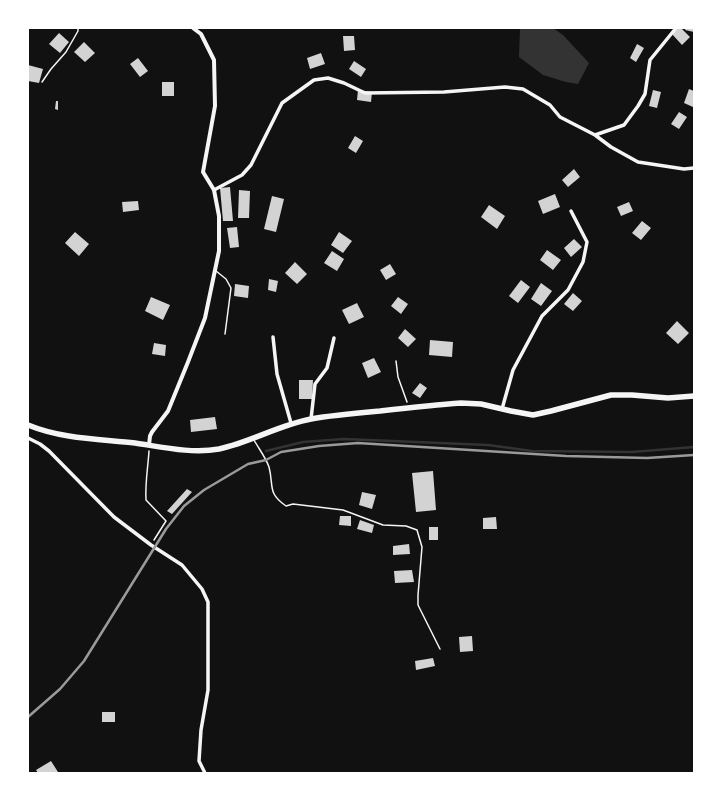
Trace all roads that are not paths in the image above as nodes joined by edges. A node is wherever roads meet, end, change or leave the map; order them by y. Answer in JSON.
{"nodes":[{"id":1,"x":78,"y":28,"type":"edge"},
{"id":2,"x":193,"y":28,"type":"edge"},
{"id":3,"x":676,"y":28,"type":"edge"},
{"id":4,"x":42,"y":82,"type":"dead end"},
{"id":5,"x":595,"y":135,"type":"junction"},
{"id":6,"x":694,"y":168,"type":"edge"},
{"id":7,"x":214,"y":190,"type":"junction"},
{"id":8,"x":571,"y":211,"type":"dead end"},
{"id":9,"x":214,"y":270,"type":"junction"},
{"id":10,"x":225,"y":334,"type":"dead end"},
{"id":11,"x":273,"y":337,"type":"dead end"},
{"id":12,"x":334,"y":338,"type":"dead end"},
{"id":13,"x":694,"y":396,"type":"edge"},
{"id":14,"x":502,"y":409,"type":"junction"},
{"id":15,"x":311,"y":419,"type":"junction"},
{"id":16,"x":291,"y":423,"type":"junction"},
{"id":17,"x":28,"y":425,"type":"edge"},
{"id":18,"x":28,"y":438,"type":"edge"},
{"id":19,"x":254,"y":438,"type":"junction"},
{"id":20,"x":149,"y":445,"type":"junction"},
{"id":21,"x":440,"y":649,"type":"dead end"},
{"id":22,"x":204,"y":773,"type":"edge"}],
"edges":[{"from":1,"to":4,"type":"lane"},
{"from":2,"to":7,"type":"street"},
{"from":3,"to":5,"type":"street"},
{"from":5,"to":6,"type":"street"},
{"from":5,"to":7,"type":"street"},
{"from":7,"to":9,"type":"street"},
{"from":8,"to":14,"type":"street"},
{"from":9,"to":10,"type":"lane"},
{"from":9,"to":20,"type":"street"},
{"from":11,"to":16,"type":"street"},
{"from":12,"to":15,"type":"street"},
{"from":13,"to":14,"type":"highway"},
{"from":14,"to":15,"type":"highway"},
{"from":15,"to":16,"type":"highway"},
{"from":16,"to":19,"type":"highway"},
{"from":17,"to":20,"type":"highway"},
{"from":18,"to":22,"type":"street"},
{"from":19,"to":20,"type":"highway"},
{"from":19,"to":21,"type":"lane"}]}
